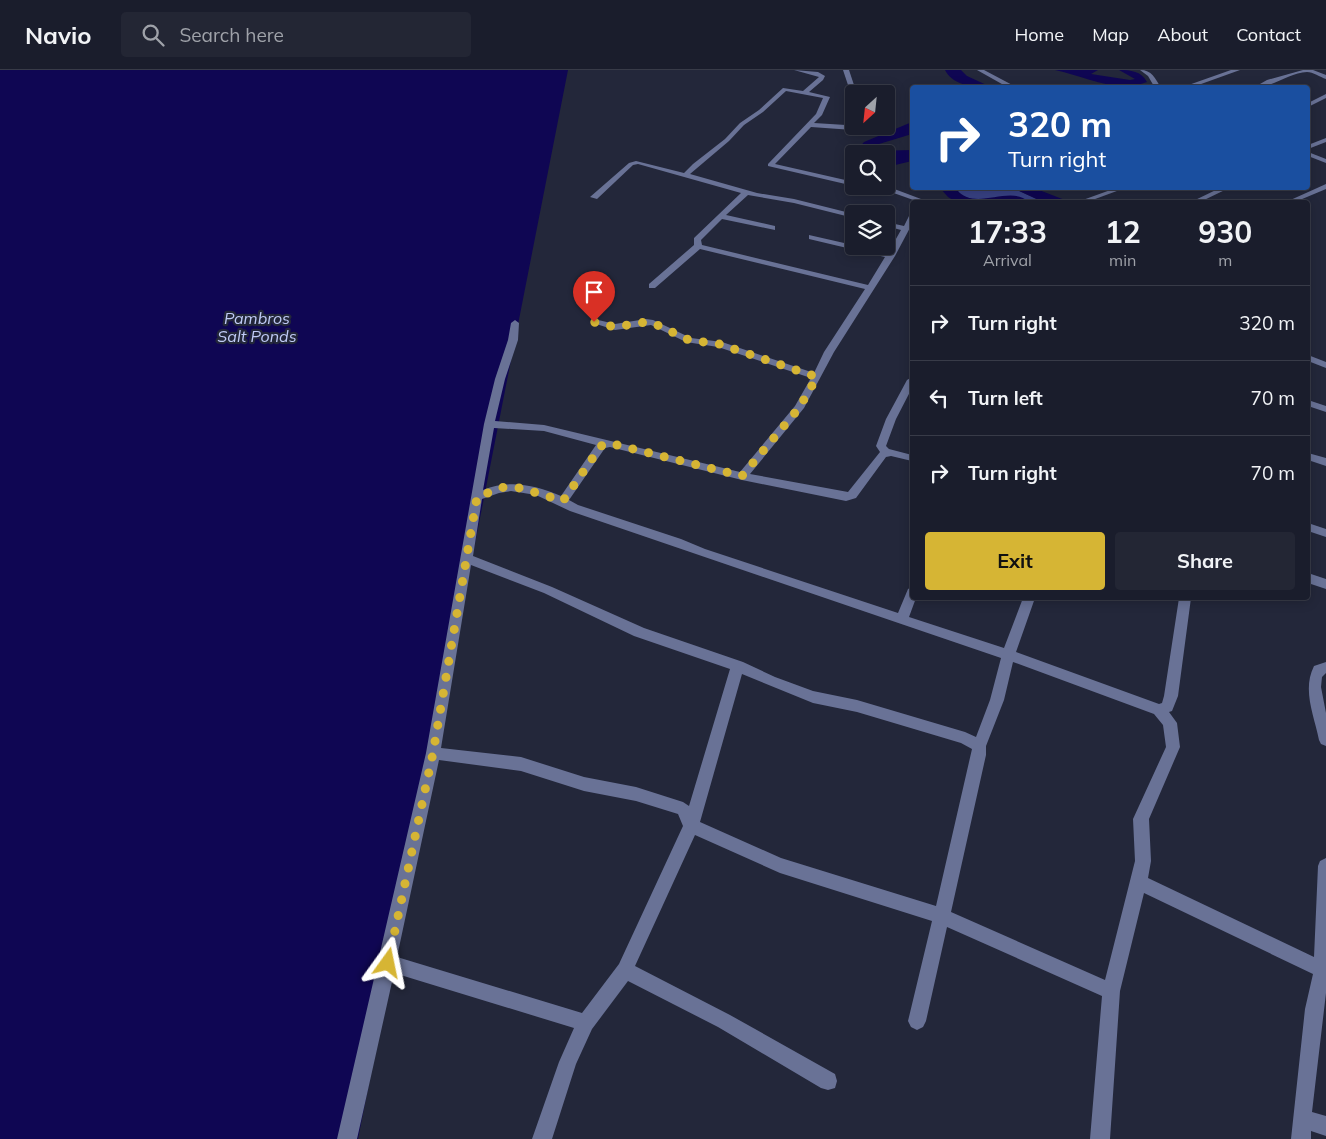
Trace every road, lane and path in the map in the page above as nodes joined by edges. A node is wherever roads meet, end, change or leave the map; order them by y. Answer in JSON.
{"nodes":[{"id":1,"x":797,"y":70,"type":"edge"},
{"id":2,"x":846,"y":70,"type":"edge"},
{"id":3,"x":980,"y":70,"type":"edge"},
{"id":4,"x":1143,"y":70,"type":"edge"},
{"id":5,"x":1237,"y":70,"type":"edge"},
{"id":6,"x":1309,"y":70,"type":"edge"},
{"id":7,"x":1326,"y":77,"type":"edge"},
{"id":8,"x":851,"y":85,"type":"edge"},
{"id":9,"x":1009,"y":85,"type":"edge"},
{"id":10,"x":1156,"y":85,"type":"edge"},
{"id":11,"x":1192,"y":85,"type":"edge"},
{"id":12,"x":1261,"y":85,"type":"edge"},
{"id":13,"x":805,"y":92,"type":"junction"},
{"id":14,"x":1326,"y":96,"type":"edge"},
{"id":15,"x":1310,"y":104,"type":"edge"},
{"id":16,"x":810,"y":125,"type":"junction"},
{"id":17,"x":845,"y":127,"type":"edge"},
{"id":18,"x":1326,"y":140,"type":"edge"},
{"id":19,"x":1310,"y":146,"type":"edge"},
{"id":20,"x":1310,"y":155,"type":"edge"},
{"id":21,"x":1326,"y":161,"type":"edge"},
{"id":22,"x":686,"y":175,"type":"junction"},
{"id":23,"x":845,"y":182,"type":"edge"},
{"id":24,"x":1326,"y":186,"type":"edge"},
{"id":25,"x":1115,"y":190,"type":"edge"},
{"id":26,"x":1221,"y":190,"type":"edge"},
{"id":27,"x":895,"y":191,"type":"edge"},
{"id":28,"x":747,"y":192,"type":"junction"},
{"id":29,"x":594,"y":197,"type":"dead end"},
{"id":30,"x":918,"y":200,"type":"edge"},
{"id":31,"x":1087,"y":200,"type":"edge"},
{"id":32,"x":1199,"y":200,"type":"edge"},
{"id":33,"x":1294,"y":200,"type":"edge"},
{"id":34,"x":845,"y":214,"type":"edge"},
{"id":35,"x":720,"y":216,"type":"junction"},
{"id":36,"x":910,"y":222,"type":"edge"},
{"id":37,"x":895,"y":226,"type":"edge"},
{"id":38,"x":772,"y":228,"type":"dead end"},
{"id":39,"x":906,"y":229,"type":"junction"},
{"id":40,"x":812,"y":237,"type":"dead end"},
{"id":41,"x":698,"y":246,"type":"junction"},
{"id":42,"x":891,"y":256,"type":"junction"},
{"id":43,"x":652,"y":286,"type":"dead end"},
{"id":44,"x":870,"y":288,"type":"junction"},
{"id":45,"x":594,"y":322,"type":"dead end"},
{"id":46,"x":516,"y":323,"type":"dead end"},
{"id":47,"x":1310,"y":359,"type":"edge"},
{"id":48,"x":1326,"y":365,"type":"edge"},
{"id":49,"x":817,"y":377,"type":"junction"},
{"id":50,"x":909,"y":397,"type":"edge"},
{"id":51,"x":1310,"y":404,"type":"edge"},
{"id":52,"x":1326,"y":409,"type":"edge"},
{"id":53,"x":489,"y":424,"type":"junction"},
{"id":54,"x":606,"y":444,"type":"junction"},
{"id":55,"x":887,"y":453,"type":"junction"},
{"id":56,"x":910,"y":457,"type":"edge"},
{"id":57,"x":1310,"y":458,"type":"edge"},
{"id":58,"x":1326,"y":462,"type":"edge"},
{"id":59,"x":742,"y":476,"type":"junction"},
{"id":60,"x":477,"y":497,"type":"junction"},
{"id":61,"x":563,"y":501,"type":"junction"},
{"id":62,"x":1310,"y":528,"type":"edge"},
{"id":63,"x":1326,"y":533,"type":"edge"},
{"id":64,"x":466,"y":558,"type":"junction"},
{"id":65,"x":1310,"y":579,"type":"edge"},
{"id":66,"x":1326,"y":584,"type":"edge"},
{"id":67,"x":910,"y":598,"type":"edge"},
{"id":68,"x":1029,"y":600,"type":"edge"},
{"id":69,"x":1185,"y":600,"type":"edge"},
{"id":70,"x":902,"y":620,"type":"junction"},
{"id":71,"x":1008,"y":655,"type":"junction"},
{"id":72,"x":738,"y":666,"type":"junction"},
{"id":73,"x":1326,"y":668,"type":"edge"},
{"id":74,"x":1160,"y":710,"type":"junction"},
{"id":75,"x":1326,"y":738,"type":"edge"},
{"id":76,"x":979,"y":746,"type":"junction"},
{"id":77,"x":433,"y":753,"type":"junction"},
{"id":78,"x":690,"y":826,"type":"junction"},
{"id":79,"x":1326,"y":866,"type":"edge"},
{"id":80,"x":1139,"y":882,"type":"junction"},
{"id":81,"x":941,"y":916,"type":"junction"},
{"id":82,"x":388,"y":963,"type":"junction"},
{"id":83,"x":624,"y":970,"type":"junction"},
{"id":84,"x":1322,"y":970,"type":"junction"},
{"id":85,"x":1111,"y":991,"type":"junction"},
{"id":86,"x":917,"y":1021,"type":"dead end"},
{"id":87,"x":586,"y":1023,"type":"junction"},
{"id":88,"x":828,"y":1081,"type":"dead end"},
{"id":89,"x":1302,"y":1118,"type":"junction"},
{"id":90,"x":1326,"y":1126,"type":"edge"},
{"id":91,"x":347,"y":1139,"type":"edge"},
{"id":92,"x":542,"y":1139,"type":"edge"},
{"id":93,"x":1100,"y":1139,"type":"edge"},
{"id":94,"x":1301,"y":1139,"type":"edge"}],
"edges":[{"from":1,"to":13,"type":"street"},
{"from":2,"to":8,"type":"street"},
{"from":3,"to":9,"type":"street"},
{"from":4,"to":10,"type":"street"},
{"from":5,"to":11,"type":"street"},
{"from":6,"to":7,"type":"street"},
{"from":6,"to":12,"type":"street"},
{"from":13,"to":16,"type":"street"},
{"from":13,"to":22,"type":"street"},
{"from":14,"to":15,"type":"street"},
{"from":16,"to":17,"type":"street"},
{"from":16,"to":23,"type":"street"},
{"from":18,"to":19,"type":"street"},
{"from":20,"to":21,"type":"street"},
{"from":22,"to":28,"type":"street"},
{"from":22,"to":29,"type":"street"},
{"from":24,"to":33,"type":"street"},
{"from":25,"to":31,"type":"street"},
{"from":26,"to":32,"type":"street"},
{"from":27,"to":30,"type":"street"},
{"from":28,"to":34,"type":"street"},
{"from":28,"to":35,"type":"street"},
{"from":35,"to":38,"type":"street"},
{"from":35,"to":41,"type":"street"},
{"from":36,"to":39,"type":"street"},
{"from":37,"to":39,"type":"street"},
{"from":39,"to":42,"type":"street"},
{"from":40,"to":42,"type":"street"},
{"from":41,"to":43,"type":"street"},
{"from":41,"to":44,"type":"street"},
{"from":42,"to":44,"type":"street"},
{"from":44,"to":49,"type":"street"},
{"from":45,"to":49,"type":"street"},
{"from":46,"to":53,"type":"street"},
{"from":47,"to":48,"type":"street"},
{"from":49,"to":59,"type":"street"},
{"from":50,"to":55,"type":"street"},
{"from":51,"to":52,"type":"street"},
{"from":53,"to":54,"type":"street"},
{"from":53,"to":60,"type":"street"},
{"from":54,"to":59,"type":"street"},
{"from":54,"to":61,"type":"street"},
{"from":55,"to":56,"type":"street"},
{"from":55,"to":59,"type":"street"},
{"from":57,"to":58,"type":"street"},
{"from":60,"to":61,"type":"street"},
{"from":60,"to":64,"type":"street"},
{"from":61,"to":70,"type":"street"},
{"from":62,"to":63,"type":"street"},
{"from":64,"to":72,"type":"street"},
{"from":64,"to":77,"type":"street"},
{"from":65,"to":66,"type":"street"},
{"from":67,"to":70,"type":"street"},
{"from":68,"to":71,"type":"street"},
{"from":69,"to":74,"type":"street"},
{"from":70,"to":71,"type":"street"},
{"from":71,"to":74,"type":"street"},
{"from":71,"to":76,"type":"street"},
{"from":72,"to":76,"type":"street"},
{"from":72,"to":78,"type":"street"},
{"from":73,"to":75,"type":"street"},
{"from":74,"to":80,"type":"street"},
{"from":76,"to":81,"type":"street"},
{"from":77,"to":78,"type":"street"},
{"from":77,"to":82,"type":"street"},
{"from":78,"to":81,"type":"street"},
{"from":78,"to":83,"type":"street"},
{"from":79,"to":84,"type":"street"},
{"from":80,"to":84,"type":"street"},
{"from":80,"to":85,"type":"street"},
{"from":81,"to":85,"type":"street"},
{"from":81,"to":86,"type":"street"},
{"from":82,"to":87,"type":"street"},
{"from":82,"to":91,"type":"street"},
{"from":83,"to":87,"type":"street"},
{"from":83,"to":88,"type":"street"},
{"from":84,"to":89,"type":"street"},
{"from":85,"to":93,"type":"street"},
{"from":87,"to":92,"type":"street"},
{"from":89,"to":90,"type":"street"},
{"from":89,"to":94,"type":"street"}]}
